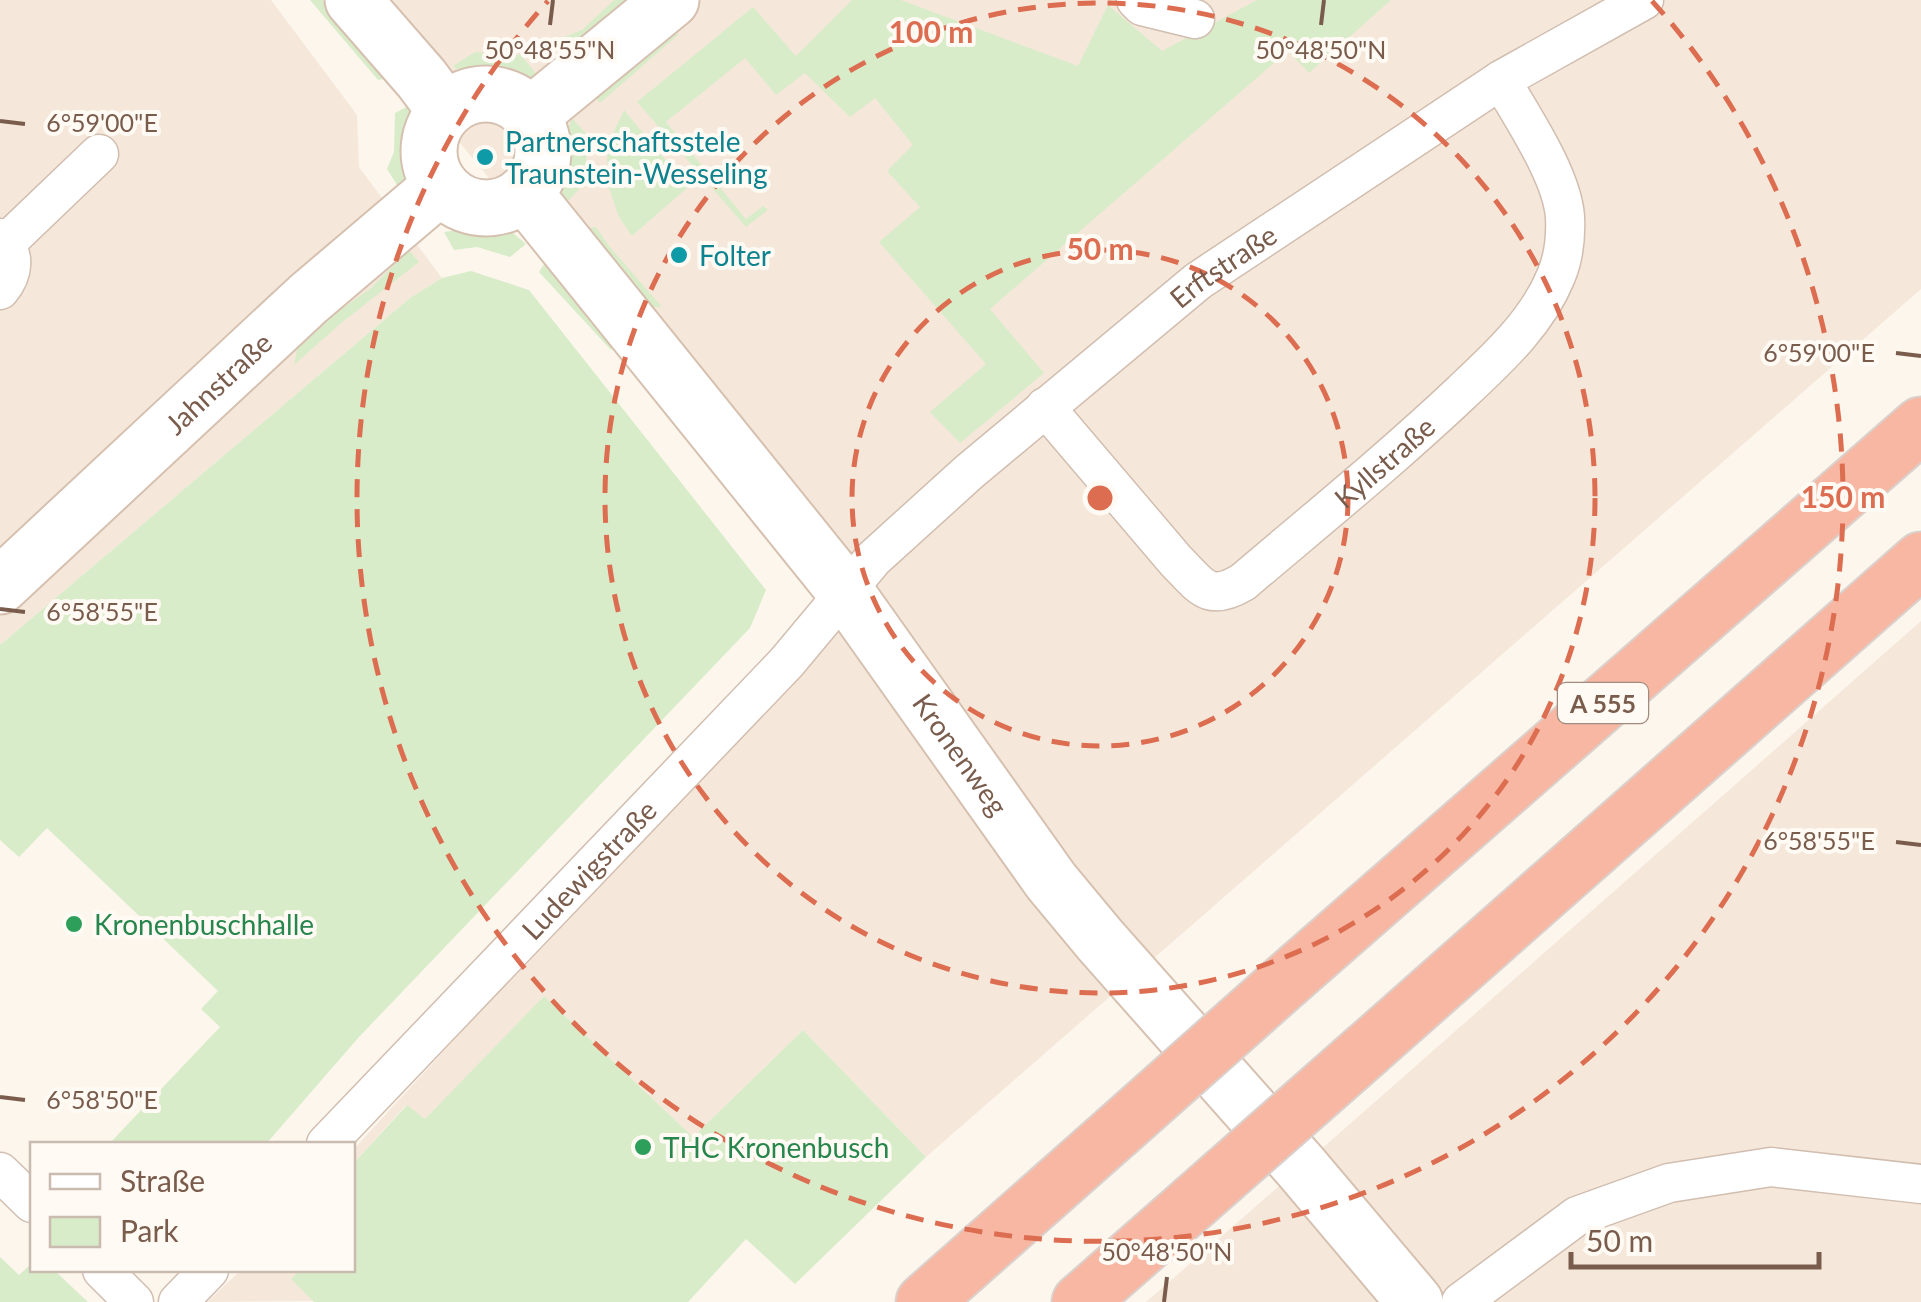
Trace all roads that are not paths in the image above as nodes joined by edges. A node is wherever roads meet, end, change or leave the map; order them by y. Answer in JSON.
{"nodes":[{"id":1,"x":352,"y":0,"type":"edge"},
{"id":2,"x":671,"y":0,"type":"edge"},
{"id":3,"x":1136,"y":0,"type":"edge"},
{"id":4,"x":1644,"y":0,"type":"edge"},
{"id":5,"x":1196,"y":18,"type":"dead end"},
{"id":6,"x":1501,"y":80,"type":"junction"},
{"id":7,"x":445,"y":110,"type":"junction"},
{"id":8,"x":532,"y":115,"type":"junction"},
{"id":9,"x":99,"y":154,"type":"dead end"},
{"id":10,"x":440,"y":186,"type":"junction"},
{"id":11,"x":524,"y":194,"type":"junction"},
{"id":12,"x":3,"y":240,"type":"edge"},
{"id":13,"x":0,"y":290,"type":"edge"},
{"id":14,"x":1045,"y":407,"type":"junction"},
{"id":15,"x":1921,"y":425,"type":"edge"},
{"id":16,"x":1921,"y":560,"type":"edge"},
{"id":17,"x":0,"y":586,"type":"edge"},
{"id":18,"x":846,"y":591,"type":"junction"},
{"id":19,"x":328,"y":1142,"type":"edge"},
{"id":20,"x":0,"y":1172,"type":"edge"},
{"id":21,"x":1921,"y":1184,"type":"edge"},
{"id":22,"x":30,"y":1201,"type":"edge"},
{"id":23,"x":104,"y":1272,"type":"edge"},
{"id":24,"x":206,"y":1272,"type":"edge"},
{"id":25,"x":134,"y":1302,"type":"edge"},
{"id":26,"x":178,"y":1302,"type":"edge"},
{"id":27,"x":924,"y":1302,"type":"edge"},
{"id":28,"x":1080,"y":1302,"type":"edge"},
{"id":29,"x":1415,"y":1302,"type":"edge"},
{"id":30,"x":1461,"y":1302,"type":"edge"}],
"edges":[{"from":1,"to":7,"type":"street"},
{"from":2,"to":8,"type":"street"},
{"from":3,"to":5,"type":"street"},
{"from":4,"to":6,"type":"street","name":"Erftstraße"},
{"from":6,"to":14,"type":"street","name":"Erftstraße"},
{"from":6,"to":14,"type":"street","name":"Kyllstraße"},
{"from":7,"to":8,"type":"street"},
{"from":7,"to":10,"type":"street"},
{"from":8,"to":11,"type":"street"},
{"from":9,"to":12,"type":"street"},
{"from":10,"to":11,"type":"street"},
{"from":10,"to":17,"type":"street","name":"Jahnstraße"},
{"from":11,"to":18,"type":"street","name":"Kronenweg"},
{"from":12,"to":13,"type":"street"},
{"from":14,"to":18,"type":"street","name":"Erftstraße"},
{"from":15,"to":27,"type":"highway","number":"A 555","bridge":true},
{"from":16,"to":28,"type":"highway","bridge":true},
{"from":18,"to":19,"type":"street","name":"Ludewigstraße"},
{"from":18,"to":29,"type":"street","name":"Kronenweg"},
{"from":20,"to":22,"type":"street"},
{"from":21,"to":30,"type":"street"},
{"from":23,"to":25,"type":"street"},
{"from":24,"to":26,"type":"street"}]}
